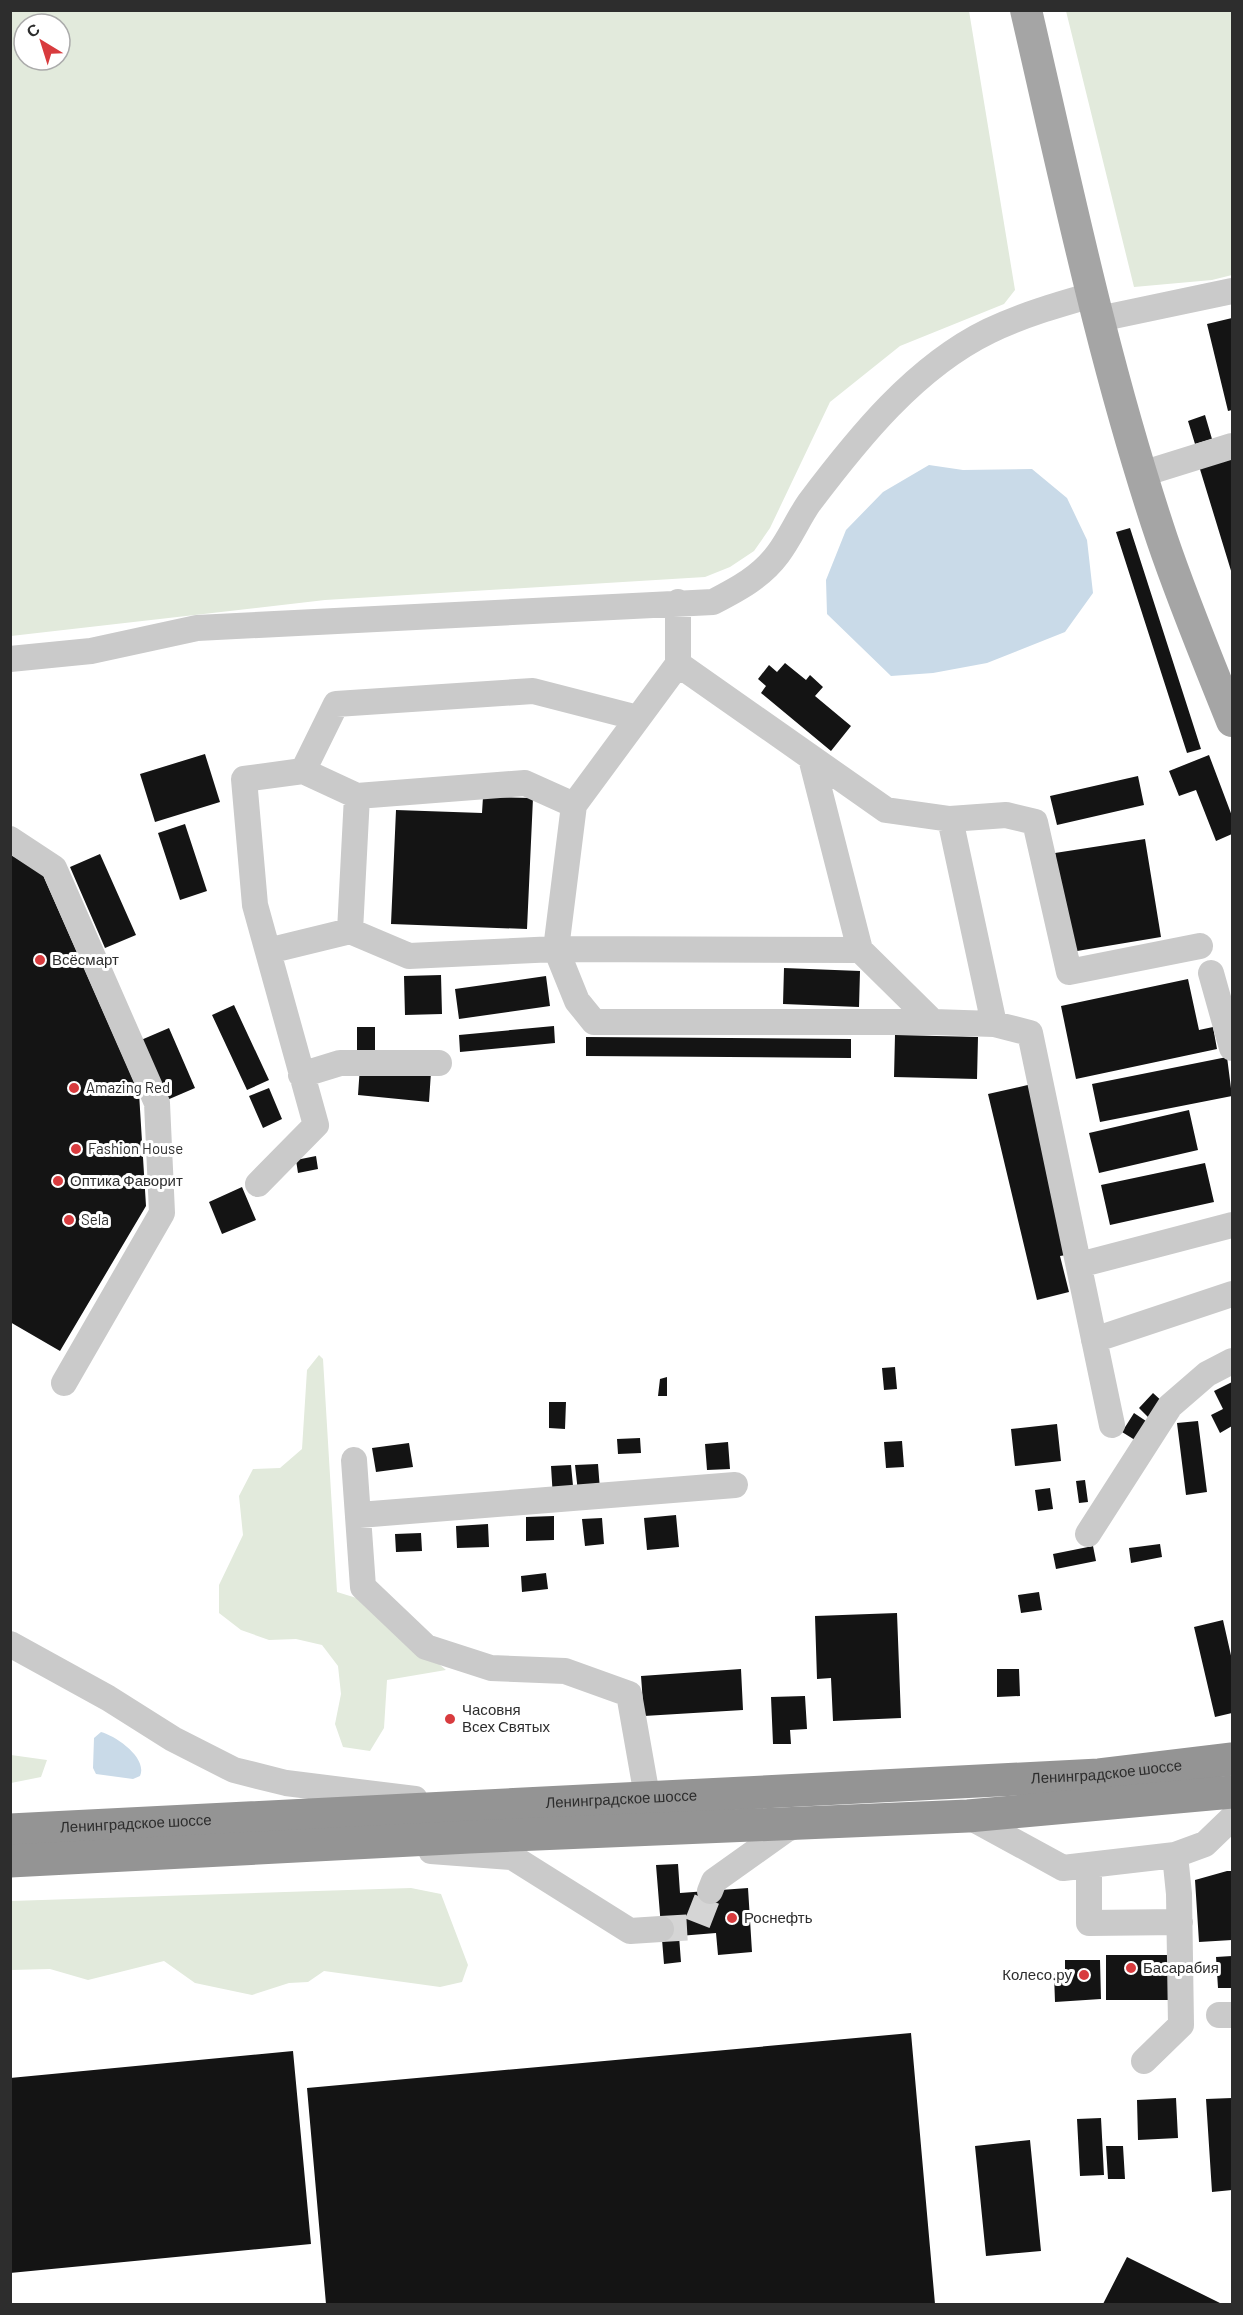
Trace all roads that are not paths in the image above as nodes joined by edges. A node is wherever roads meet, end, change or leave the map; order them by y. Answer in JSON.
{"nodes":[{"id":1,"x":1026,"y":10,"type":"edge"},
{"id":2,"x":1233,"y":291,"type":"edge"},
{"id":3,"x":1096,"y":307,"type":"junction"},
{"id":4,"x":1233,"y":446,"type":"edge"},
{"id":5,"x":1142,"y":474,"type":"junction"},
{"id":6,"x":678,"y":603,"type":"junction"},
{"id":7,"x":10,"y":659,"type":"edge"},
{"id":8,"x":678,"y":664,"type":"junction"},
{"id":9,"x":638,"y":718,"type":"junction"},
{"id":10,"x":1233,"y":721,"type":"edge"},
{"id":11,"x":811,"y":758,"type":"junction"},
{"id":12,"x":303,"y":771,"type":"junction"},
{"id":13,"x":357,"y":796,"type":"junction"},
{"id":14,"x":574,"y":805,"type":"junction"},
{"id":15,"x":950,"y":819,"type":"junction"},
{"id":16,"x":10,"y":839,"type":"edge"},
{"id":17,"x":350,"y":931,"type":"junction"},
{"id":18,"x":1200,"y":946,"type":"dead end"},
{"id":19,"x":556,"y":949,"type":"junction"},
{"id":20,"x":860,"y":950,"type":"junction"},
{"id":21,"x":268,"y":951,"type":"junction"},
{"id":22,"x":1211,"y":972,"type":"dead end"},
{"id":23,"x":933,"y":1022,"type":"junction"},
{"id":24,"x":994,"y":1024,"type":"junction"},
{"id":25,"x":1233,"y":1048,"type":"edge"},
{"id":26,"x":439,"y":1063,"type":"dead end"},
{"id":27,"x":302,"y":1075,"type":"junction"},
{"id":28,"x":258,"y":1184,"type":"dead end"},
{"id":29,"x":1233,"y":1226,"type":"edge"},
{"id":30,"x":1079,"y":1265,"type":"junction"},
{"id":31,"x":1233,"y":1294,"type":"edge"},
{"id":32,"x":1094,"y":1340,"type":"junction"},
{"id":33,"x":1233,"y":1361,"type":"edge"},
{"id":34,"x":64,"y":1383,"type":"dead end"},
{"id":35,"x":1112,"y":1425,"type":"dead end"},
{"id":36,"x":354,"y":1460,"type":"dead end"},
{"id":37,"x":735,"y":1485,"type":"dead end"},
{"id":38,"x":359,"y":1515,"type":"junction"},
{"id":39,"x":1088,"y":1534,"type":"dead end"},
{"id":40,"x":10,"y":1644,"type":"edge"},
{"id":41,"x":1233,"y":1759,"type":"edge"},
{"id":42,"x":1233,"y":1792,"type":"edge"},
{"id":43,"x":647,"y":1796,"type":"junction"},
{"id":44,"x":470,"y":1805,"type":"junction"},
{"id":45,"x":968,"y":1816,"type":"junction"},
{"id":46,"x":1233,"y":1818,"type":"edge"},
{"id":47,"x":800,"y":1824,"type":"junction"},
{"id":48,"x":10,"y":1830,"type":"edge"},
{"id":49,"x":308,"y":1845,"type":"junction"},
{"id":50,"x":1175,"y":1855,"type":"junction"},
{"id":51,"x":10,"y":1861,"type":"edge"},
{"id":52,"x":1089,"y":1865,"type":"junction"},
{"id":53,"x":710,"y":1891,"type":"tunnel mouth"},
{"id":54,"x":1180,"y":1922,"type":"junction"},
{"id":55,"x":661,"y":1929,"type":"tunnel mouth"},
{"id":56,"x":1144,"y":2061,"type":"dead end"}],
"edges":[{"from":1,"to":3,"type":"main road"},
{"from":2,"to":3,"type":"street"},
{"from":3,"to":5,"type":"main road"},
{"from":3,"to":6,"type":"street"},
{"from":4,"to":5,"type":"street"},
{"from":5,"to":10,"type":"main road"},
{"from":6,"to":7,"type":"street"},
{"from":6,"to":8,"type":"street"},
{"from":8,"to":9,"type":"street"},
{"from":8,"to":11,"type":"street"},
{"from":9,"to":12,"type":"street"},
{"from":9,"to":14,"type":"street"},
{"from":11,"to":15,"type":"street"},
{"from":11,"to":20,"type":"street"},
{"from":12,"to":13,"type":"street"},
{"from":12,"to":21,"type":"street"},
{"from":13,"to":14,"type":"street"},
{"from":13,"to":17,"type":"street"},
{"from":14,"to":19,"type":"street"},
{"from":15,"to":18,"type":"street"},
{"from":15,"to":24,"type":"street"},
{"from":16,"to":34,"type":"street"},
{"from":17,"to":19,"type":"street"},
{"from":17,"to":21,"type":"street"},
{"from":19,"to":20,"type":"street"},
{"from":19,"to":23,"type":"street"},
{"from":20,"to":23,"type":"street"},
{"from":21,"to":27,"type":"street"},
{"from":22,"to":25,"type":"street"},
{"from":23,"to":24,"type":"street"},
{"from":24,"to":30,"type":"street"},
{"from":26,"to":27,"type":"street"},
{"from":27,"to":28,"type":"street"},
{"from":29,"to":30,"type":"street"},
{"from":30,"to":32,"type":"street"},
{"from":31,"to":32,"type":"street"},
{"from":32,"to":35,"type":"street"},
{"from":33,"to":39,"type":"street"},
{"from":36,"to":38,"type":"street"},
{"from":37,"to":38,"type":"street"},
{"from":38,"to":43,"type":"street"},
{"from":40,"to":44,"type":"street"},
{"from":41,"to":43,"type":"highway","name":"Ленинградское шоссе"},
{"from":42,"to":45,"type":"highway","name":"Ленинградское шоссе"},
{"from":43,"to":44,"type":"highway","name":"Ленинградское шоссе"},
{"from":44,"to":48,"type":"highway","name":"Ленинградское шоссе"},
{"from":45,"to":47,"type":"highway","name":"Ленинградское шоссе"},
{"from":45,"to":52,"type":"street"},
{"from":46,"to":50,"type":"street"},
{"from":47,"to":49,"type":"highway","name":"Ленинградское шоссе"},
{"from":47,"to":53,"type":"street"},
{"from":49,"to":51,"type":"highway","name":"Ленинградское шоссе"},
{"from":49,"to":55,"type":"street"},
{"from":50,"to":52,"type":"street"},
{"from":50,"to":54,"type":"street"},
{"from":52,"to":54,"type":"street"},
{"from":54,"to":56,"type":"street"}]}
